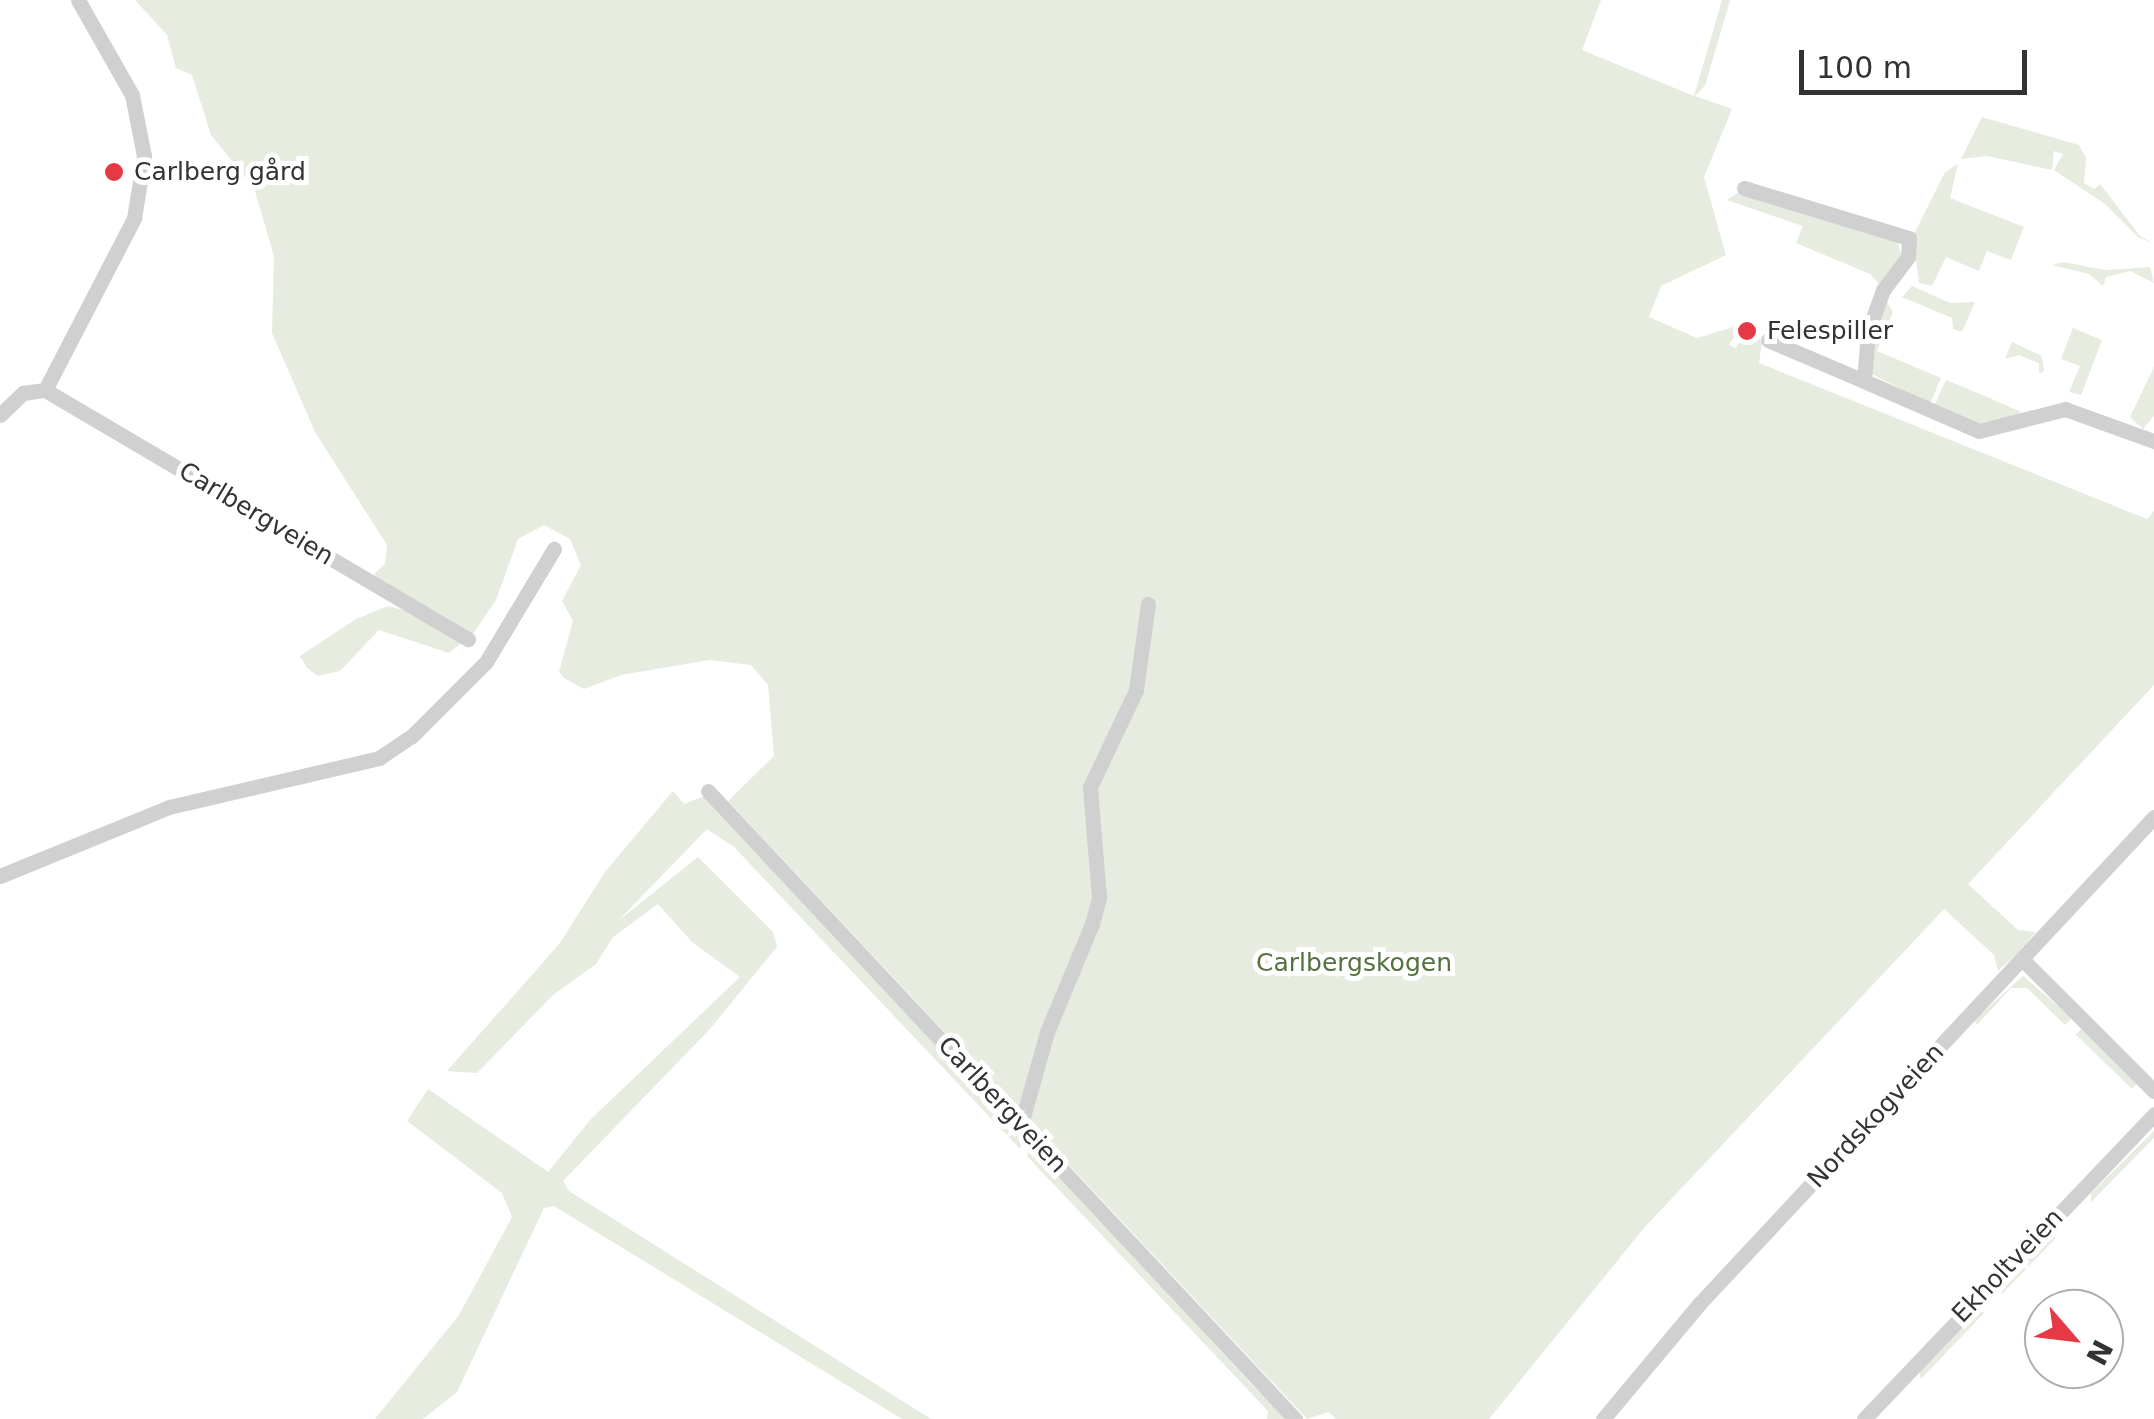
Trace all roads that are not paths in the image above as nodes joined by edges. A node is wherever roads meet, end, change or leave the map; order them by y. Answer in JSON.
{"nodes":[{"id":1,"x":78,"y":0,"type":"edge"},
{"id":2,"x":1744,"y":188,"type":"dead end"},
{"id":3,"x":1768,"y":340,"type":"dead end"},
{"id":4,"x":1864,"y":380,"type":"junction"},
{"id":5,"x":45,"y":390,"type":"junction"},
{"id":6,"x":0,"y":414,"type":"edge"},
{"id":7,"x":2154,"y":441,"type":"edge"},
{"id":8,"x":554,"y":548,"type":"dead end"},
{"id":9,"x":1148,"y":604,"type":"dead end"},
{"id":10,"x":468,"y":638,"type":"dead end"},
{"id":11,"x":708,"y":792,"type":"dead end"},
{"id":12,"x":2154,"y":817,"type":"edge"},
{"id":13,"x":0,"y":876,"type":"edge"},
{"id":14,"x":2024,"y":961,"type":"junction"},
{"id":15,"x":2154,"y":1091,"type":"edge"},
{"id":16,"x":2154,"y":1114,"type":"edge"},
{"id":17,"x":1021,"y":1124,"type":"junction"},
{"id":18,"x":1296,"y":1419,"type":"edge"},
{"id":19,"x":1603,"y":1419,"type":"edge"},
{"id":20,"x":1864,"y":1419,"type":"edge"}],
"edges":[{"from":1,"to":5,"type":"street"},
{"from":2,"to":4,"type":"street"},
{"from":3,"to":4,"type":"street"},
{"from":4,"to":7,"type":"street"},
{"from":5,"to":6,"type":"street"},
{"from":5,"to":10,"type":"street","name":"Carlbergveien"},
{"from":8,"to":13,"type":"street"},
{"from":9,"to":17,"type":"street"},
{"from":11,"to":17,"type":"street","name":"Carlbergveien"},
{"from":12,"to":14,"type":"street","name":"Nordskogveien"},
{"from":14,"to":15,"type":"street"},
{"from":14,"to":19,"type":"street","name":"Nordskogveien"},
{"from":16,"to":20,"type":"street","name":"Ekholtveien"},
{"from":17,"to":18,"type":"street","name":"Carlbergveien"}]}
